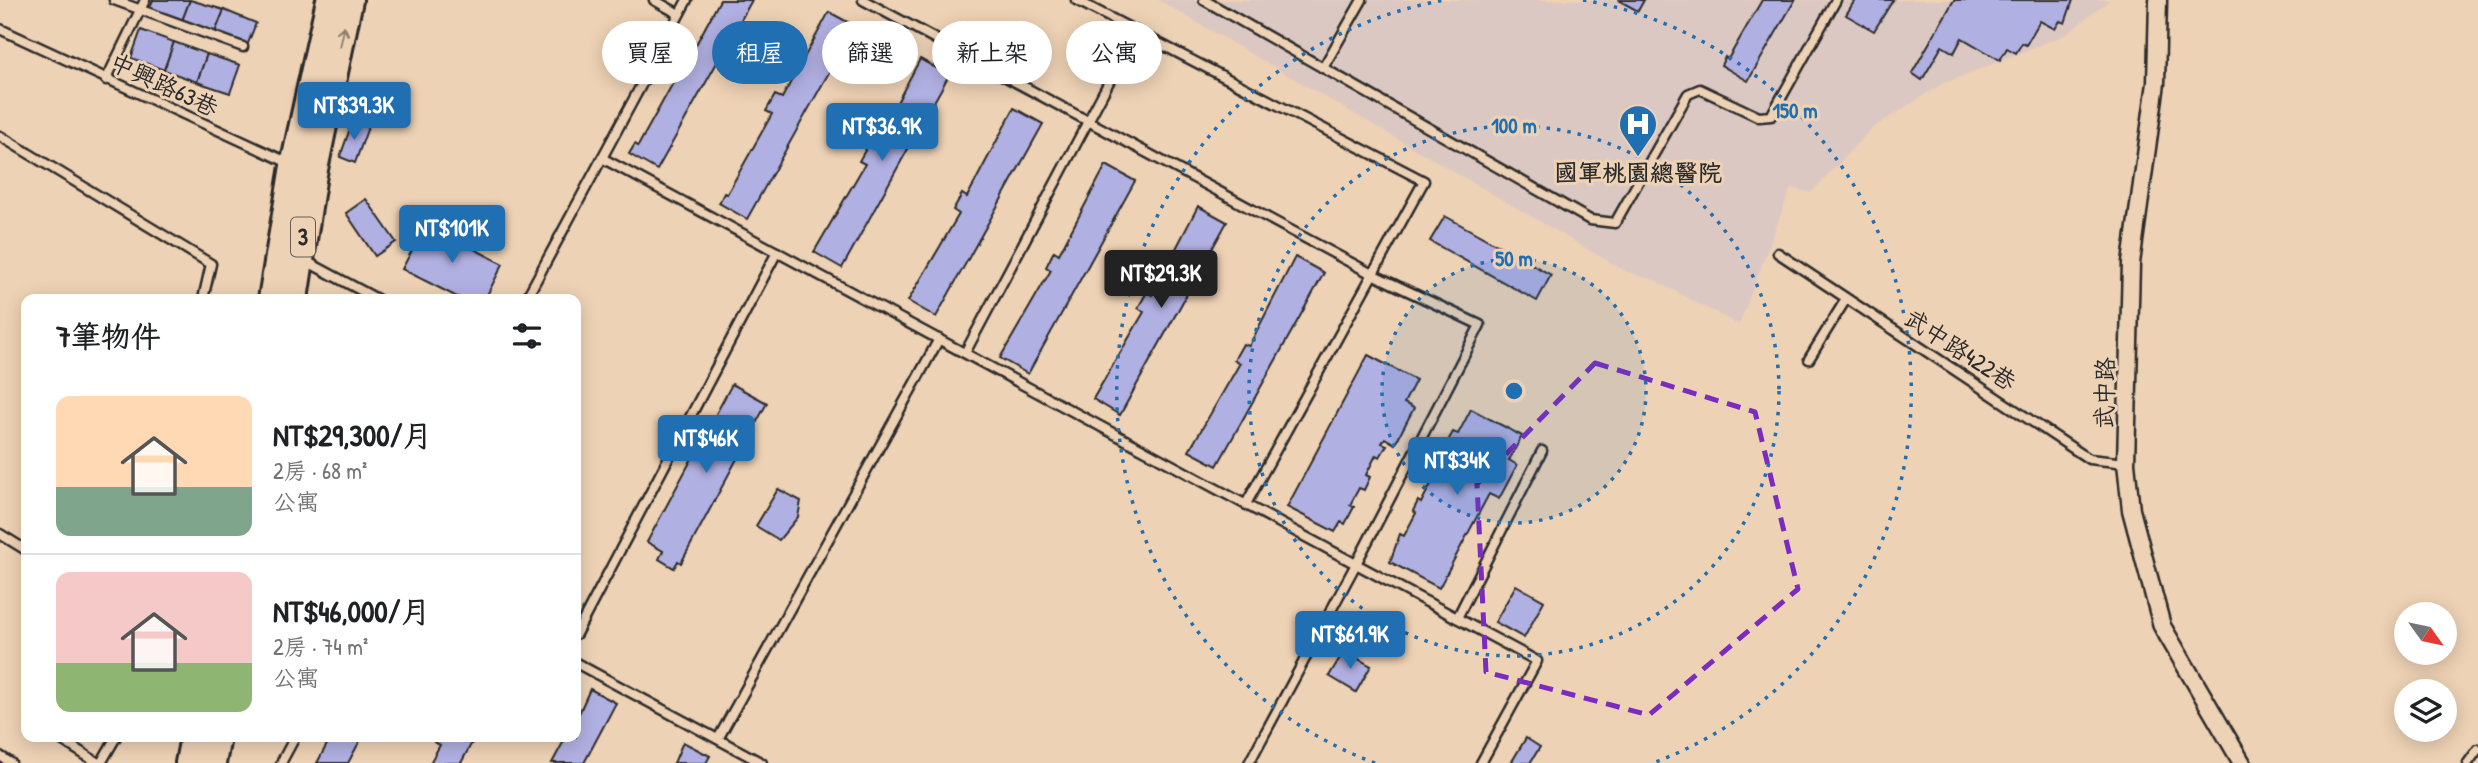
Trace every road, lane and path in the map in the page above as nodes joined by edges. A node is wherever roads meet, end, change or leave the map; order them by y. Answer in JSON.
{"nodes":[{"id":1,"x":114,"y":0,"type":"edge"},
{"id":2,"x":145,"y":0,"type":"edge"},
{"id":3,"x":330,"y":0,"type":"edge"},
{"id":4,"x":349,"y":0,"type":"edge"},
{"id":5,"x":654,"y":0,"type":"edge"},
{"id":6,"x":687,"y":0,"type":"edge"},
{"id":7,"x":863,"y":0,"type":"edge"},
{"id":8,"x":1076,"y":0,"type":"edge"},
{"id":9,"x":1204,"y":0,"type":"edge"},
{"id":10,"x":1362,"y":0,"type":"edge"},
{"id":11,"x":1836,"y":0,"type":"edge"},
{"id":12,"x":2158,"y":0,"type":"edge"},
{"id":13,"x":140,"y":9,"type":"junction"},
{"id":14,"x":679,"y":14,"type":"junction"},
{"id":15,"x":1117,"y":21,"type":"edge"},
{"id":16,"x":0,"y":29,"type":"edge"},
{"id":17,"x":1162,"y":45,"type":"edge"},
{"id":18,"x":243,"y":47,"type":"dead end"},
{"id":19,"x":1323,"y":68,"type":"junction"},
{"id":20,"x":106,"y":80,"type":"junction"},
{"id":21,"x":1107,"y":84,"type":"edge"},
{"id":22,"x":1087,"y":120,"type":"junction"},
{"id":23,"x":0,"y":136,"type":"edge"},
{"id":24,"x":603,"y":158,"type":"junction"},
{"id":25,"x":304,"y":170,"type":"junction"},
{"id":26,"x":776,"y":251,"type":"junction"},
{"id":27,"x":290,"y":252,"type":"junction"},
{"id":28,"x":1778,"y":253,"type":"dead end"},
{"id":29,"x":1373,"y":274,"type":"junction"},
{"id":30,"x":204,"y":294,"type":"edge"},
{"id":31,"x":274,"y":294,"type":"edge"},
{"id":32,"x":294,"y":294,"type":"edge"},
{"id":33,"x":368,"y":294,"type":"edge"},
{"id":34,"x":529,"y":294,"type":"edge"},
{"id":35,"x":1846,"y":299,"type":"junction"},
{"id":36,"x":939,"y":339,"type":"junction"},
{"id":37,"x":965,"y":353,"type":"junction"},
{"id":38,"x":1809,"y":359,"type":"dead end"},
{"id":39,"x":1542,"y":451,"type":"dead end"},
{"id":40,"x":2126,"y":463,"type":"junction"},
{"id":41,"x":1245,"y":504,"type":"junction"},
{"id":42,"x":0,"y":534,"type":"edge"},
{"id":43,"x":21,"y":547,"type":"edge"},
{"id":44,"x":1356,"y":564,"type":"junction"},
{"id":45,"x":1457,"y":618,"type":"junction"},
{"id":46,"x":581,"y":625,"type":"edge"},
{"id":47,"x":581,"y":666,"type":"edge"},
{"id":48,"x":718,"y":739,"type":"junction"},
{"id":49,"x":65,"y":742,"type":"edge"},
{"id":50,"x":113,"y":742,"type":"edge"},
{"id":51,"x":193,"y":742,"type":"edge"},
{"id":52,"x":216,"y":742,"type":"edge"},
{"id":53,"x":292,"y":742,"type":"edge"},
{"id":54,"x":2478,"y":749,"type":"edge"},
{"id":55,"x":0,"y":756,"type":"edge"},
{"id":56,"x":11,"y":763,"type":"edge"},
{"id":57,"x":99,"y":763,"type":"edge"},
{"id":58,"x":189,"y":763,"type":"edge"},
{"id":59,"x":212,"y":763,"type":"edge"},
{"id":60,"x":281,"y":763,"type":"edge"},
{"id":61,"x":762,"y":763,"type":"edge"},
{"id":62,"x":1249,"y":763,"type":"edge"},
{"id":63,"x":1481,"y":763,"type":"edge"},
{"id":64,"x":2242,"y":763,"type":"edge"},
{"id":65,"x":2468,"y":763,"type":"edge"}],
"edges":[{"from":1,"to":13,"type":"lane"},
{"from":2,"to":13,"type":"lane"},
{"from":3,"to":25,"type":"main road","number":"3"},
{"from":25,"to":4,"type":"main road","number":"3","one_way":true},
{"from":5,"to":14,"type":"lane"},
{"from":6,"to":14,"type":"lane"},
{"from":7,"to":22,"type":"lane"},
{"from":8,"to":15,"type":"lane"},
{"from":9,"to":19,"type":"lane"},
{"from":10,"to":19,"type":"lane"},
{"from":11,"to":19,"type":"lane"},
{"from":12,"to":40,"type":"street","name":"武中路"},
{"from":13,"to":18,"type":"lane"},
{"from":13,"to":20,"type":"lane"},
{"from":14,"to":24,"type":"lane"},
{"from":16,"to":20,"type":"lane","name":"中興路63巷"},
{"from":17,"to":29,"type":"lane"},
{"from":20,"to":25,"type":"lane","name":"中興路63巷"},
{"from":21,"to":22,"type":"lane"},
{"from":22,"to":29,"type":"lane"},
{"from":22,"to":37,"type":"lane"},
{"from":23,"to":30,"type":"lane"},
{"from":24,"to":26,"type":"lane"},
{"from":24,"to":34,"type":"lane"},
{"from":25,"to":27,"type":"main road","number":"3"},
{"from":26,"to":36,"type":"lane"},
{"from":26,"to":46,"type":"lane"},
{"from":27,"to":31,"type":"main road","number":"3"},
{"from":27,"to":32,"type":"main road","number":"3"},
{"from":27,"to":33,"type":"lane"},
{"from":28,"to":35,"type":"lane","name":"武中路422巷"},
{"from":29,"to":41,"type":"lane"},
{"from":29,"to":44,"type":"lane"},
{"from":35,"to":38,"type":"lane"},
{"from":35,"to":40,"type":"lane","name":"武中路422巷"},
{"from":36,"to":37,"type":"lane"},
{"from":36,"to":48,"type":"lane"},
{"from":37,"to":41,"type":"lane"},
{"from":39,"to":45,"type":"lane"},
{"from":40,"to":64,"type":"street","name":"武中路"},
{"from":41,"to":44,"type":"lane"},
{"from":42,"to":43,"type":"lane"},
{"from":44,"to":45,"type":"lane"},
{"from":44,"to":62,"type":"lane"},
{"from":45,"to":63,"type":"lane"},
{"from":47,"to":48,"type":"lane"},
{"from":48,"to":61,"type":"lane"},
{"from":49,"to":57,"type":"lane"},
{"from":50,"to":57,"type":"lane"},
{"from":51,"to":58,"type":"main road"},
{"from":52,"to":59,"type":"main road"},
{"from":53,"to":60,"type":"lane"},
{"from":54,"to":65,"type":"lane"},
{"from":55,"to":56,"type":"lane"}]}
